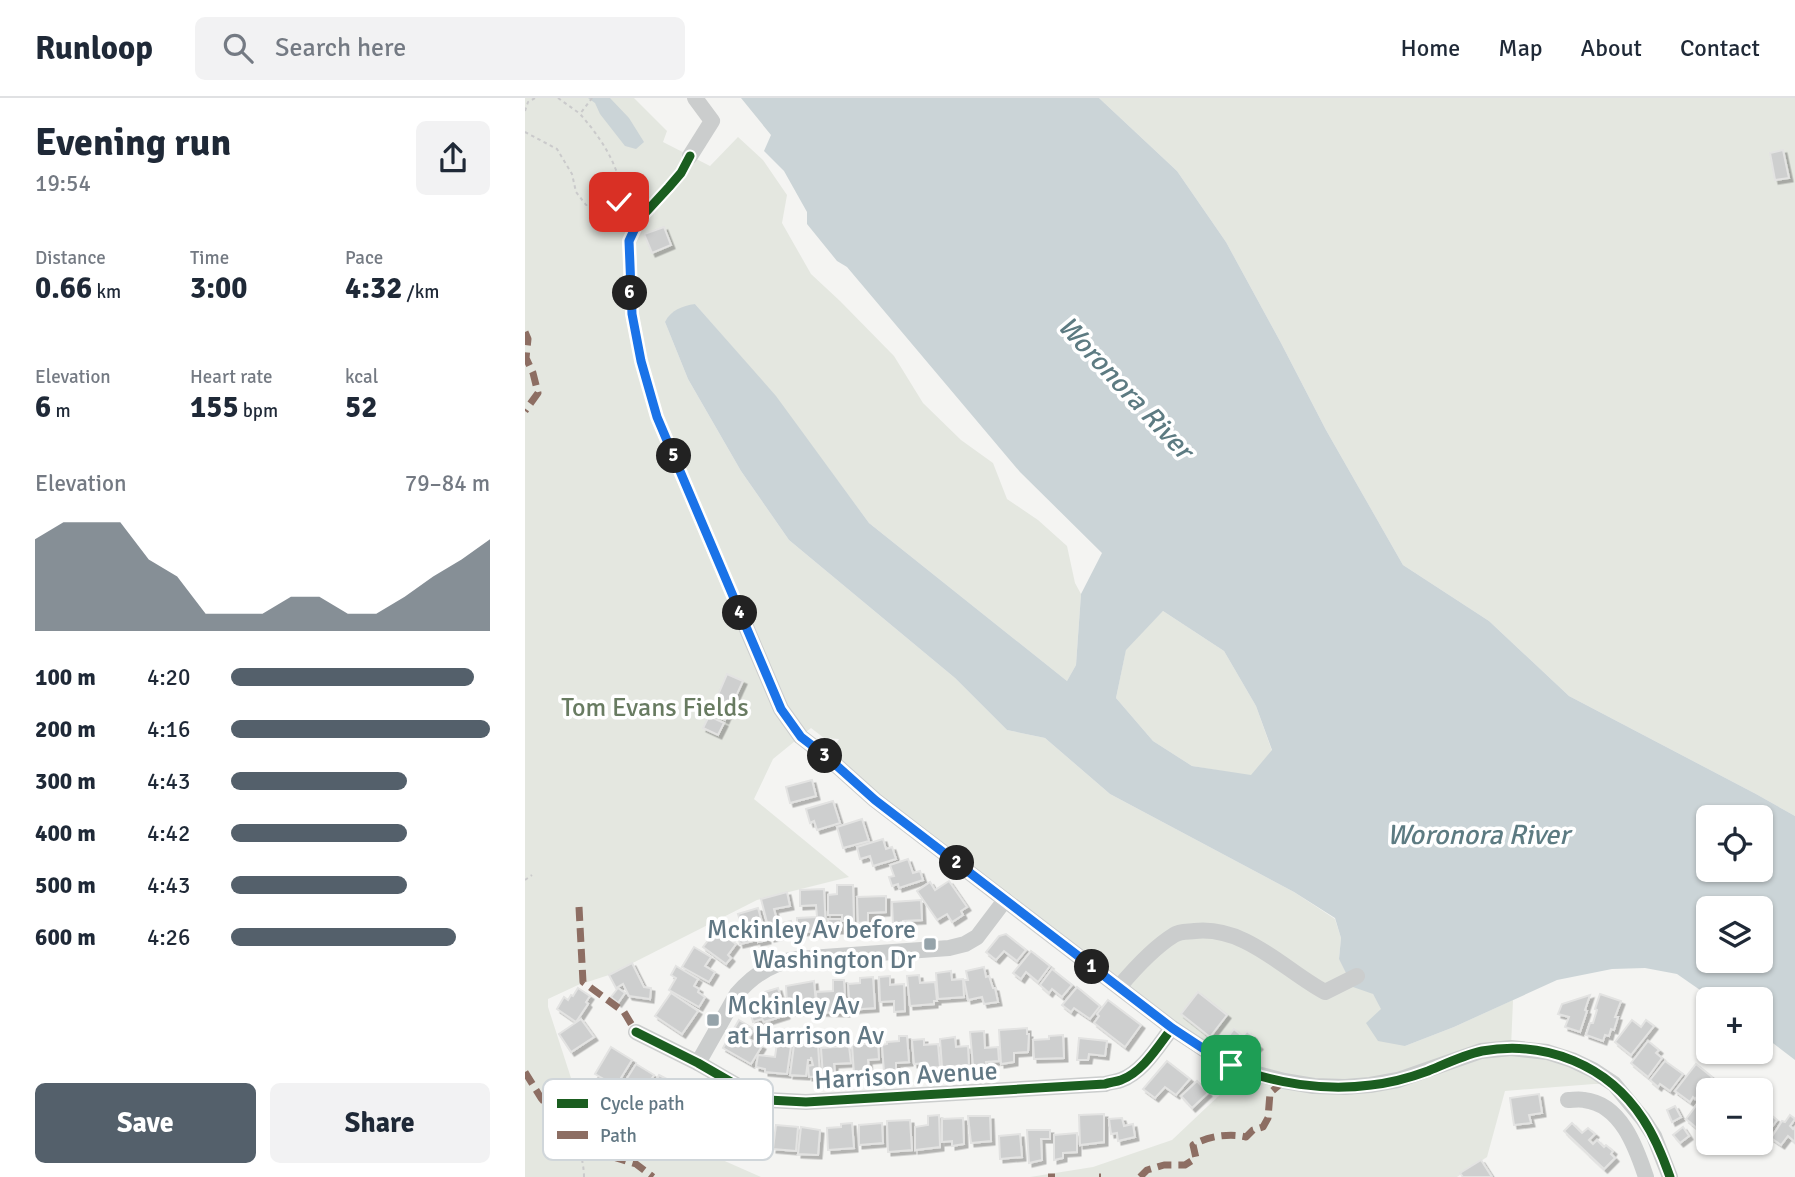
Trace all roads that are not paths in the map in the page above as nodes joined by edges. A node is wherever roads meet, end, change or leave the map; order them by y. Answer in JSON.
{"nodes":[{"id":1,"x":695,"y":98,"type":"edge"},
{"id":2,"x":690,"y":156,"type":"dead end"},
{"id":3,"x":735,"y":601,"type":"dead end"},
{"id":4,"x":1005,"y":900,"type":"junction"},
{"id":5,"x":1357,"y":976,"type":"dead end"},
{"id":6,"x":1119,"y":987,"type":"junction"},
{"id":7,"x":1172,"y":1028,"type":"junction"},
{"id":8,"x":636,"y":1032,"type":"dead end"},
{"id":9,"x":698,"y":1063,"type":"junction"},
{"id":10,"x":726,"y":1079,"type":"edge"},
{"id":11,"x":1568,"y":1100,"type":"dead end"},
{"id":12,"x":773,"y":1101,"type":"edge"},
{"id":13,"x":1646,"y":1177,"type":"edge"},
{"id":14,"x":1670,"y":1177,"type":"edge"}],
"edges":[{"from":1,"to":2,"type":"street"},
{"from":3,"to":4,"type":"street"},
{"from":4,"to":6,"type":"street"},
{"from":4,"to":9,"type":"street"},
{"from":5,"to":6,"type":"street"},
{"from":6,"to":7,"type":"street"},
{"from":7,"to":12,"type":"street","name":"Harrison Avenue"},
{"from":7,"to":14,"type":"street"},
{"from":8,"to":9,"type":"street","name":"Harrison Avenue"},
{"from":9,"to":10,"type":"street","name":"Harrison Avenue"},
{"from":11,"to":13,"type":"street"}]}
